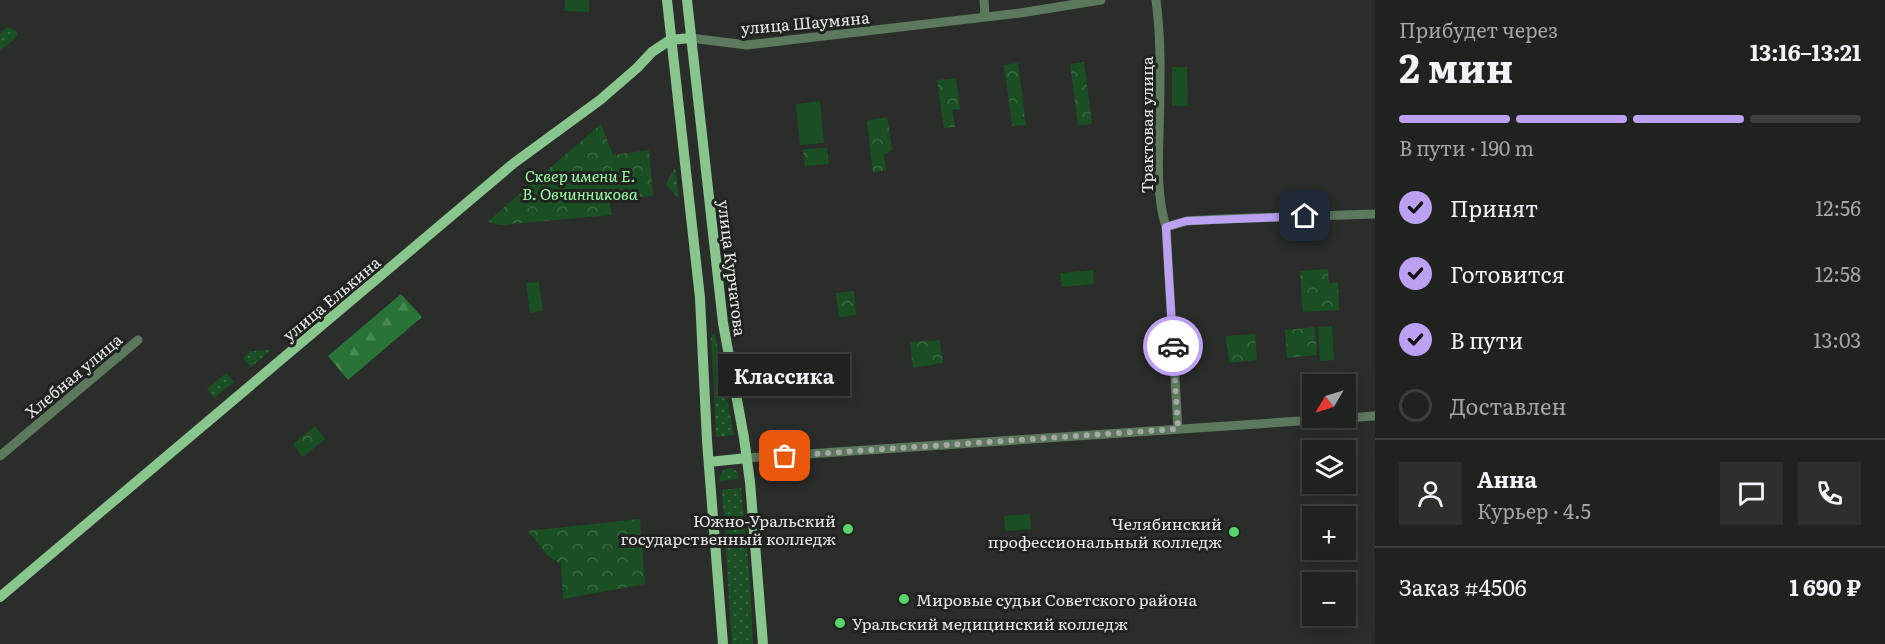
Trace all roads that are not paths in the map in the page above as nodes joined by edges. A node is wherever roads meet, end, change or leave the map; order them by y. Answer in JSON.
{"nodes":[{"id":1,"x":667,"y":0,"type":"edge"},
{"id":2,"x":687,"y":0,"type":"edge"},
{"id":3,"x":984,"y":0,"type":"edge"},
{"id":4,"x":1101,"y":0,"type":"edge"},
{"id":5,"x":1156,"y":0,"type":"edge"},
{"id":6,"x":985,"y":17,"type":"junction"},
{"id":7,"x":690,"y":38,"type":"junction"},
{"id":8,"x":670,"y":40,"type":"junction"},
{"id":9,"x":1375,"y":214,"type":"edge"},
{"id":10,"x":1166,"y":227,"type":"junction"},
{"id":11,"x":138,"y":340,"type":"dead end"},
{"id":12,"x":1375,"y":416,"type":"edge"},
{"id":13,"x":1178,"y":429,"type":"junction"},
{"id":14,"x":0,"y":456,"type":"edge"},
{"id":15,"x":747,"y":458,"type":"junction"},
{"id":16,"x":708,"y":462,"type":"junction"},
{"id":17,"x":0,"y":597,"type":"edge"},
{"id":18,"x":723,"y":644,"type":"edge"},
{"id":19,"x":763,"y":644,"type":"edge"}],
"edges":[{"from":1,"to":8,"type":"main road"},
{"from":2,"to":7,"type":"main road","name":"улица Курчатова"},
{"from":3,"to":6,"type":"street"},
{"from":4,"to":6,"type":"street","name":"улица Шаумяна"},
{"from":5,"to":10,"type":"street","name":"Трактовая улица"},
{"from":6,"to":7,"type":"street","name":"улица Шаумяна"},
{"from":7,"to":8,"type":"main road"},
{"from":7,"to":15,"type":"main road","name":"улица Курчатова"},
{"from":8,"to":16,"type":"main road"},
{"from":8,"to":17,"type":"main road","name":"улица Елькина"},
{"from":9,"to":10,"type":"street"},
{"from":10,"to":13,"type":"street","name":"Трактовая улица"},
{"from":11,"to":14,"type":"street","name":"Хлебная улица"},
{"from":12,"to":13,"type":"street"},
{"from":13,"to":15,"type":"street"},
{"from":15,"to":16,"type":"main road"},
{"from":15,"to":19,"type":"main road","name":"улица Курчатова"},
{"from":16,"to":18,"type":"main road"}]}
